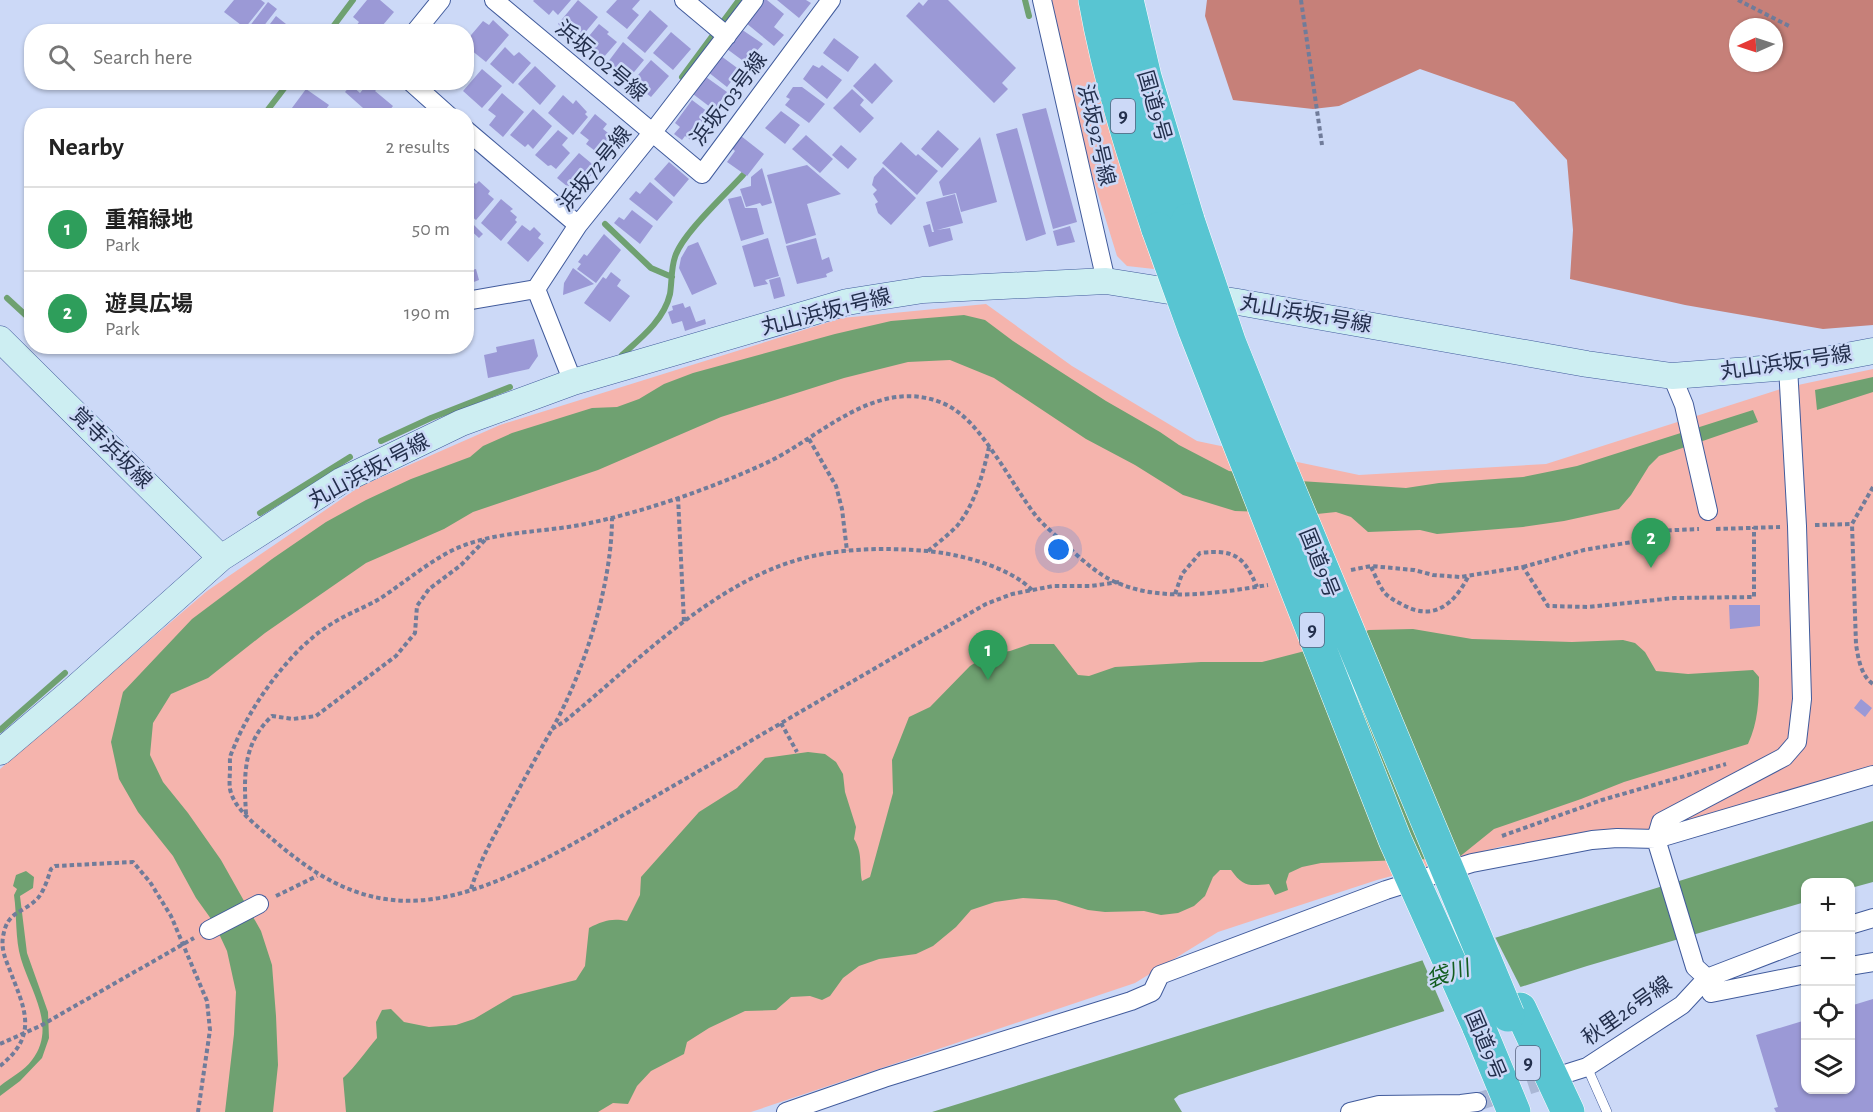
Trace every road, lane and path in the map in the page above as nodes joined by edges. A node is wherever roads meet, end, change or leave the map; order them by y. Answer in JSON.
{"nodes":[{"id":1,"x":441,"y":0,"type":"edge"},
{"id":2,"x":494,"y":0,"type":"edge"},
{"id":3,"x":684,"y":0,"type":"edge"},
{"id":4,"x":754,"y":0,"type":"edge"},
{"id":5,"x":831,"y":0,"type":"edge"},
{"id":6,"x":1042,"y":0,"type":"edge"},
{"id":7,"x":1095,"y":0,"type":"edge"},
{"id":8,"x":1127,"y":0,"type":"edge"},
{"id":9,"x":1301,"y":0,"type":"edge"},
{"id":10,"x":1738,"y":0,"type":"edge"},
{"id":11,"x":422,"y":24,"type":"edge"},
{"id":12,"x":1791,"y":27,"type":"dead end"},
{"id":13,"x":727,"y":36,"type":"junction"},
{"id":14,"x":420,"y":90,"type":"edge"},
{"id":15,"x":440,"y":108,"type":"edge"},
{"id":16,"x":652,"y":133,"type":"junction"},
{"id":17,"x":474,"y":137,"type":"edge"},
{"id":18,"x":1322,"y":146,"type":"dead end"},
{"id":19,"x":1173,"y":224,"type":"junction"},
{"id":20,"x":578,"y":225,"type":"junction"},
{"id":21,"x":1106,"y":281,"type":"junction"},
{"id":22,"x":536,"y":289,"type":"junction"},
{"id":23,"x":474,"y":300,"type":"edge"},
{"id":24,"x":0,"y":339,"type":"edge"},
{"id":25,"x":1873,"y":351,"type":"edge"},
{"id":26,"x":1788,"y":367,"type":"junction"},
{"id":27,"x":1672,"y":376,"type":"junction"},
{"id":28,"x":573,"y":382,"type":"junction"},
{"id":29,"x":808,"y":439,"type":"junction"},
{"id":30,"x":989,"y":446,"type":"junction"},
{"id":31,"x":1873,"y":487,"type":"edge"},
{"id":32,"x":678,"y":497,"type":"junction"},
{"id":33,"x":1707,"y":511,"type":"dead end"},
{"id":34,"x":612,"y":518,"type":"junction"},
{"id":35,"x":1852,"y":524,"type":"junction"},
{"id":36,"x":1797,"y":526,"type":"junction"},
{"id":37,"x":1754,"y":527,"type":"junction"},
{"id":38,"x":485,"y":539,"type":"junction"},
{"id":39,"x":847,"y":551,"type":"junction"},
{"id":40,"x":928,"y":551,"type":"junction"},
{"id":41,"x":221,"y":558,"type":"junction"},
{"id":42,"x":1371,"y":566,"type":"junction"},
{"id":43,"x":1523,"y":567,"type":"junction"},
{"id":44,"x":1345,"y":571,"type":"dead end"},
{"id":45,"x":1469,"y":575,"type":"junction"},
{"id":46,"x":1119,"y":582,"type":"junction"},
{"id":47,"x":1269,"y":585,"type":"dead end"},
{"id":48,"x":1257,"y":586,"type":"junction"},
{"id":49,"x":1032,"y":590,"type":"junction"},
{"id":50,"x":1175,"y":594,"type":"junction"},
{"id":51,"x":684,"y":622,"type":"junction"},
{"id":52,"x":1873,"y":684,"type":"edge"},
{"id":53,"x":781,"y":723,"type":"junction"},
{"id":54,"x":552,"y":729,"type":"junction"},
{"id":55,"x":0,"y":752,"type":"edge"},
{"id":56,"x":797,"y":752,"type":"dead end"},
{"id":57,"x":1737,"y":761,"type":"dead end"},
{"id":58,"x":1873,"y":776,"type":"edge"},
{"id":59,"x":246,"y":815,"type":"junction"},
{"id":60,"x":1502,"y":836,"type":"dead end"},
{"id":61,"x":1657,"y":845,"type":"junction"},
{"id":62,"x":317,"y":876,"type":"junction"},
{"id":63,"x":471,"y":890,"type":"junction"},
{"id":64,"x":259,"y":904,"type":"joint"},
{"id":65,"x":1873,"y":918,"type":"edge"},
{"id":66,"x":1855,"y":924,"type":"edge"},
{"id":67,"x":209,"y":930,"type":"joint"},
{"id":68,"x":1801,"y":942,"type":"edge"},
{"id":69,"x":183,"y":944,"type":"junction"},
{"id":70,"x":1873,"y":962,"type":"edge"},
{"id":71,"x":1855,"y":965,"type":"edge"},
{"id":72,"x":1701,"y":972,"type":"junction"},
{"id":73,"x":1801,"y":975,"type":"edge"},
{"id":74,"x":1514,"y":1012,"type":"junction"},
{"id":75,"x":1471,"y":1028,"type":"junction"},
{"id":76,"x":25,"y":1032,"type":"junction"},
{"id":77,"x":0,"y":1044,"type":"edge"},
{"id":78,"x":0,"y":1066,"type":"edge"},
{"id":79,"x":1587,"y":1066,"type":"junction"},
{"id":80,"x":1568,"y":1073,"type":"tunnel mouth"},
{"id":81,"x":1474,"y":1108,"type":"edge"},
{"id":82,"x":198,"y":1112,"type":"edge"},
{"id":83,"x":786,"y":1112,"type":"edge"},
{"id":84,"x":1350,"y":1112,"type":"edge"},
{"id":85,"x":1514,"y":1112,"type":"edge"},
{"id":86,"x":1548,"y":1112,"type":"edge"},
{"id":87,"x":1568,"y":1112,"type":"edge"},
{"id":88,"x":1606,"y":1112,"type":"edge"}],
"edges":[{"from":1,"to":11,"type":"street"},
{"from":2,"to":16,"type":"street","name":"浜坂102号線"},
{"from":3,"to":13,"type":"street"},
{"from":4,"to":13,"type":"street","name":"浜坂72号線"},
{"from":5,"to":16,"type":"street","name":"浜坂103号線"},
{"from":6,"to":21,"type":"street","name":"浜坂92号線"},
{"from":7,"to":19,"type":"highway","name":"国道9号","number":"9"},
{"from":8,"to":19,"type":"highway","name":"国道9号","number":"9"},
{"from":9,"to":18,"type":"path"},
{"from":10,"to":12,"type":"path"},
{"from":13,"to":16,"type":"street","name":"浜坂72号線"},
{"from":14,"to":15,"type":"street"},
{"from":16,"to":20,"type":"street","name":"浜坂72号線"},
{"from":17,"to":20,"type":"street"},
{"from":19,"to":74,"type":"highway","name":"国道9号","number":"9","bridge":true},
{"from":19,"to":75,"type":"highway","name":"国道9号","number":"9","bridge":true},
{"from":20,"to":22,"type":"street","name":"浜坂72号線"},
{"from":21,"to":27,"type":"street","name":"丸山浜坂1号線"},
{"from":21,"to":28,"type":"street","name":"丸山浜坂1号線"},
{"from":22,"to":23,"type":"street"},
{"from":22,"to":28,"type":"street"},
{"from":24,"to":41,"type":"street","name":"覚寺浜坂線"},
{"from":25,"to":26,"type":"street","name":"丸山浜坂1号線"},
{"from":26,"to":27,"type":"street","name":"丸山浜坂1号線"},
{"from":26,"to":36,"type":"street"},
{"from":27,"to":33,"type":"street"},
{"from":28,"to":41,"type":"street","name":"丸山浜坂1号線"},
{"from":29,"to":30,"type":"path"},
{"from":29,"to":32,"type":"path"},
{"from":29,"to":39,"type":"path"},
{"from":30,"to":40,"type":"path"},
{"from":30,"to":46,"type":"path"},
{"from":31,"to":35,"type":"path"},
{"from":32,"to":34,"type":"path"},
{"from":32,"to":51,"type":"path"},
{"from":34,"to":38,"type":"path"},
{"from":34,"to":54,"type":"path"},
{"from":35,"to":36,"type":"path"},
{"from":35,"to":52,"type":"path"},
{"from":36,"to":37,"type":"path"},
{"from":36,"to":61,"type":"street"},
{"from":37,"to":43,"type":"path"},
{"from":37,"to":43,"type":"path"},
{"from":38,"to":59,"type":"path"},
{"from":38,"to":59,"type":"path"},
{"from":39,"to":40,"type":"path"},
{"from":39,"to":51,"type":"path"},
{"from":40,"to":49,"type":"path"},
{"from":41,"to":55,"type":"street","name":"丸山浜坂1号線"},
{"from":42,"to":44,"type":"path"},
{"from":42,"to":45,"type":"path"},
{"from":42,"to":45,"type":"path"},
{"from":43,"to":45,"type":"path"},
{"from":46,"to":49,"type":"path"},
{"from":46,"to":50,"type":"path"},
{"from":47,"to":48,"type":"path"},
{"from":48,"to":50,"type":"path"},
{"from":48,"to":50,"type":"path"},
{"from":49,"to":53,"type":"path"},
{"from":51,"to":54,"type":"path"},
{"from":53,"to":56,"type":"path"},
{"from":53,"to":63,"type":"path"},
{"from":54,"to":63,"type":"path"},
{"from":57,"to":60,"type":"path"},
{"from":58,"to":61,"type":"street"},
{"from":59,"to":62,"type":"path"},
{"from":61,"to":72,"type":"street"},
{"from":61,"to":83,"type":"street"},
{"from":62,"to":63,"type":"path"},
{"from":62,"to":64,"type":"path"},
{"from":64,"to":67,"type":"street"},
{"from":65,"to":66,"type":"street"},
{"from":67,"to":69,"type":"path"},
{"from":68,"to":72,"type":"street"},
{"from":69,"to":76,"type":"path"},
{"from":69,"to":76,"type":"path"},
{"from":69,"to":82,"type":"path"},
{"from":70,"to":71,"type":"street"},
{"from":72,"to":73,"type":"street"},
{"from":72,"to":79,"type":"street","name":"秋里26号線"},
{"from":74,"to":86,"type":"highway","name":"国道9号","number":"9"},
{"from":74,"to":87,"type":"highway"},
{"from":75,"to":81,"type":"highway"},
{"from":75,"to":85,"type":"highway","name":"国道9号","number":"9"},
{"from":76,"to":77,"type":"path"},
{"from":76,"to":78,"type":"path"},
{"from":79,"to":80,"type":"street","name":"秋里26号線"},
{"from":79,"to":88,"type":"lane"},
{"from":81,"to":84,"type":"street"}]}
